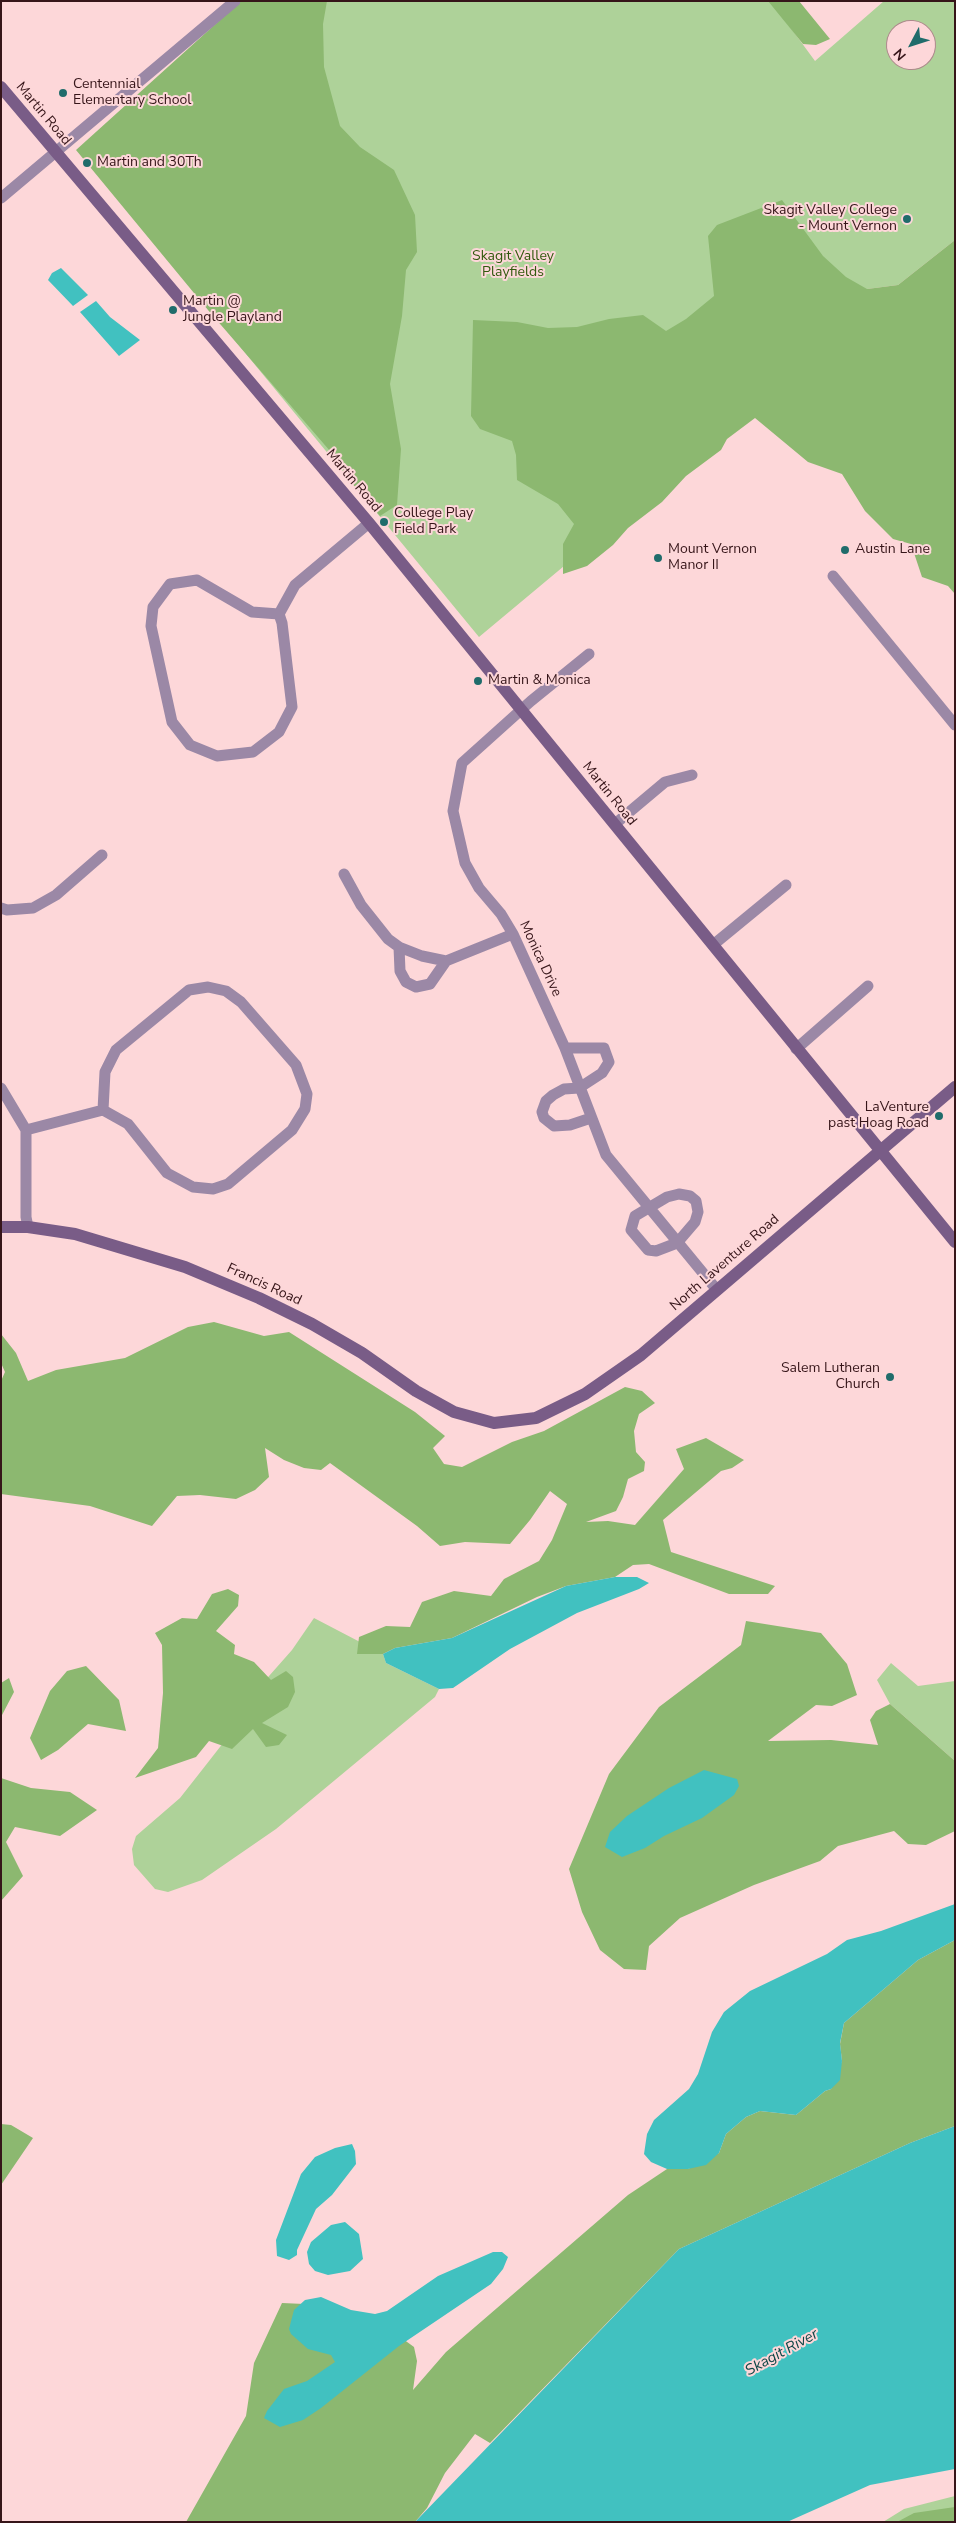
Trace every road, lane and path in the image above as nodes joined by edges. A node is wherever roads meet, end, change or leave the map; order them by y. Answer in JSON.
{"nodes":[{"id":1,"x":235,"y":1,"type":"edge"},
{"id":2,"x":1,"y":87,"type":"edge"},
{"id":3,"x":55,"y":152,"type":"junction"},
{"id":4,"x":1,"y":198,"type":"edge"},
{"id":5,"x":369,"y":523,"type":"junction"},
{"id":6,"x":833,"y":576,"type":"dead end"},
{"id":7,"x":279,"y":614,"type":"junction"},
{"id":8,"x":589,"y":654,"type":"dead end"},
{"id":9,"x":521,"y":710,"type":"junction"},
{"id":10,"x":955,"y":725,"type":"edge"},
{"id":11,"x":692,"y":775,"type":"dead end"},
{"id":12,"x":615,"y":824,"type":"junction"},
{"id":13,"x":102,"y":855,"type":"dead end"},
{"id":14,"x":344,"y":874,"type":"dead end"},
{"id":15,"x":786,"y":885,"type":"dead end"},
{"id":16,"x":1,"y":908,"type":"edge"},
{"id":17,"x":514,"y":934,"type":"junction"},
{"id":18,"x":713,"y":945,"type":"junction"},
{"id":19,"x":399,"y":947,"type":"junction"},
{"id":20,"x":446,"y":961,"type":"junction"},
{"id":21,"x":868,"y":986,"type":"dead end"},
{"id":22,"x":565,"y":1048,"type":"junction"},
{"id":23,"x":796,"y":1049,"type":"junction"},
{"id":24,"x":955,"y":1087,"type":"edge"},
{"id":25,"x":1,"y":1088,"type":"edge"},
{"id":26,"x":579,"y":1088,"type":"junction"},
{"id":27,"x":102,"y":1110,"type":"junction"},
{"id":28,"x":591,"y":1118,"type":"junction"},
{"id":29,"x":26,"y":1130,"type":"junction"},
{"id":30,"x":880,"y":1150,"type":"junction"},
{"id":31,"x":649,"y":1208,"type":"junction"},
{"id":32,"x":1,"y":1227,"type":"edge"},
{"id":33,"x":28,"y":1227,"type":"junction"},
{"id":34,"x":955,"y":1242,"type":"edge"},
{"id":35,"x":677,"y":1243,"type":"junction"},
{"id":36,"x":717,"y":1290,"type":"junction"},
{"id":37,"x":494,"y":1424,"type":"joint"}],
"edges":[{"from":1,"to":3,"type":"street"},
{"from":2,"to":3,"type":"street","name":"Martin Road"},
{"from":3,"to":4,"type":"street"},
{"from":3,"to":5,"type":"street","name":"Martin Road"},
{"from":5,"to":7,"type":"street"},
{"from":5,"to":9,"type":"street","name":"Martin Road"},
{"from":6,"to":10,"type":"street"},
{"from":7,"to":7,"type":"street"},
{"from":8,"to":9,"type":"street","name":"Monica Drive"},
{"from":9,"to":12,"type":"street","name":"Martin Road"},
{"from":9,"to":17,"type":"street","name":"Monica Drive"},
{"from":11,"to":12,"type":"street"},
{"from":12,"to":18,"type":"street","name":"Martin Road"},
{"from":13,"to":16,"type":"street"},
{"from":14,"to":19,"type":"street"},
{"from":15,"to":18,"type":"street"},
{"from":17,"to":20,"type":"street"},
{"from":17,"to":22,"type":"street","name":"Monica Drive"},
{"from":18,"to":23,"type":"street","name":"Martin Road"},
{"from":19,"to":20,"type":"street"},
{"from":19,"to":20,"type":"street"},
{"from":21,"to":23,"type":"street"},
{"from":22,"to":26,"type":"street","name":"Monica Drive"},
{"from":22,"to":26,"type":"street"},
{"from":23,"to":30,"type":"street","name":"Martin Road"},
{"from":24,"to":30,"type":"street","name":"North Laventure Road"},
{"from":25,"to":29,"type":"street"},
{"from":26,"to":28,"type":"street","name":"Monica Drive"},
{"from":26,"to":28,"type":"street"},
{"from":27,"to":27,"type":"street"},
{"from":27,"to":29,"type":"street"},
{"from":28,"to":31,"type":"street","name":"Monica Drive"},
{"from":29,"to":33,"type":"street"},
{"from":30,"to":34,"type":"street","name":"Martin Road"},
{"from":30,"to":36,"type":"street","name":"North Laventure Road"},
{"from":31,"to":35,"type":"street","name":"Monica Drive"},
{"from":31,"to":35,"type":"street"},
{"from":31,"to":35,"type":"street"},
{"from":32,"to":33,"type":"street","name":"Francis Road"},
{"from":33,"to":37,"type":"street","name":"Francis Road"},
{"from":35,"to":36,"type":"street","name":"Monica Drive"},
{"from":36,"to":37,"type":"street","name":"North Laventure Road"}]}
